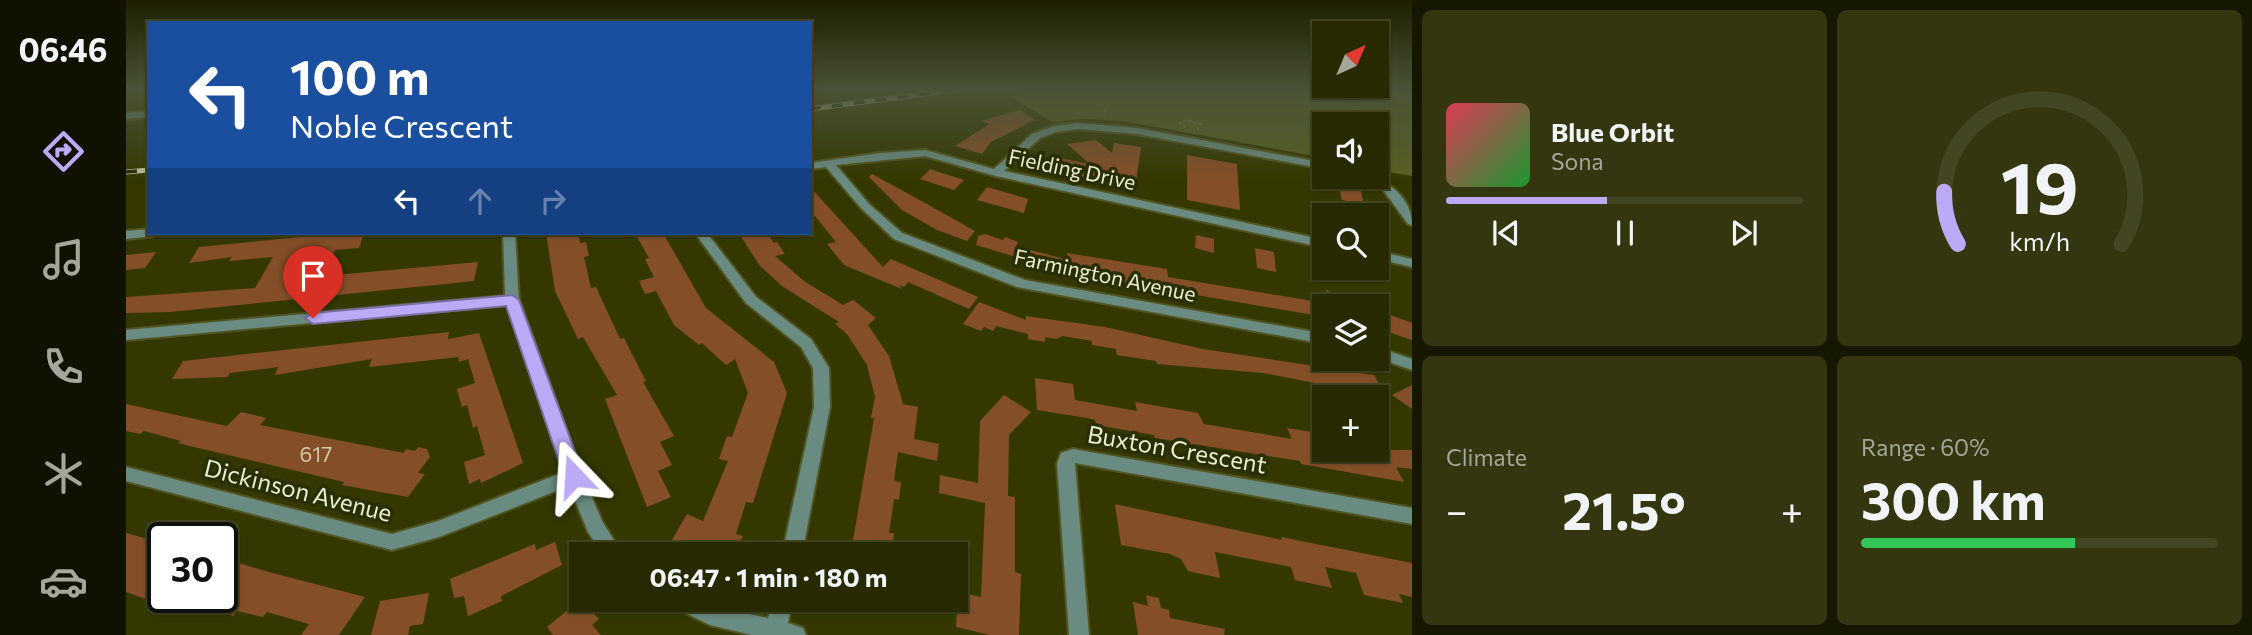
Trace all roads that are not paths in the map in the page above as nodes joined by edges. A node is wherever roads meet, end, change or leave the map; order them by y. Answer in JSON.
{"nodes":[{"id":1,"x":829,"y":164,"type":"junction"},
{"id":2,"x":1312,"y":164,"type":"edge"},
{"id":3,"x":812,"y":166,"type":"edge"},
{"id":4,"x":996,"y":173,"type":"junction"},
{"id":5,"x":1388,"y":189,"type":"edge"},
{"id":6,"x":1412,"y":221,"type":"edge"},
{"id":7,"x":147,"y":233,"type":"edge"},
{"id":8,"x":126,"y":235,"type":"edge"},
{"id":9,"x":509,"y":235,"type":"edge"},
{"id":10,"x":702,"y":235,"type":"edge"},
{"id":11,"x":1312,"y":241,"type":"edge"},
{"id":12,"x":1389,"y":258,"type":"edge"},
{"id":13,"x":1412,"y":263,"type":"edge"},
{"id":14,"x":512,"y":300,"type":"junction"},
{"id":15,"x":126,"y":335,"type":"edge"},
{"id":16,"x":1312,"y":338,"type":"edge"},
{"id":17,"x":1389,"y":356,"type":"edge"},
{"id":18,"x":1412,"y":365,"type":"edge"},
{"id":19,"x":126,"y":474,"type":"edge"},
{"id":20,"x":574,"y":476,"type":"junction"},
{"id":21,"x":1412,"y":516,"type":"edge"},
{"id":22,"x":605,"y":542,"type":"edge"},
{"id":23,"x":795,"y":542,"type":"edge"},
{"id":24,"x":704,"y":612,"type":"edge"},
{"id":25,"x":783,"y":612,"type":"edge"},
{"id":26,"x":786,"y":633,"type":"edge"},
{"id":27,"x":1079,"y":635,"type":"edge"}],
"edges":[{"from":1,"to":3,"type":"street","name":"Fielding Drive"},
{"from":1,"to":4,"type":"street","name":"Fielding Drive"},
{"from":1,"to":16,"type":"street","name":"Farmington Avenue"},
{"from":2,"to":4,"type":"street"},
{"from":4,"to":11,"type":"street","name":"Fielding Drive"},
{"from":5,"to":6,"type":"street"},
{"from":7,"to":8,"type":"street"},
{"from":9,"to":14,"type":"street"},
{"from":10,"to":23,"type":"street"},
{"from":12,"to":13,"type":"street"},
{"from":14,"to":15,"type":"street"},
{"from":14,"to":20,"type":"street"},
{"from":17,"to":18,"type":"street"},
{"from":19,"to":20,"type":"street","name":"Dickinson Avenue"},
{"from":20,"to":22,"type":"street"},
{"from":21,"to":27,"type":"street","name":"Buxton Crescent"},
{"from":24,"to":26,"type":"street"},
{"from":25,"to":26,"type":"street"}]}
